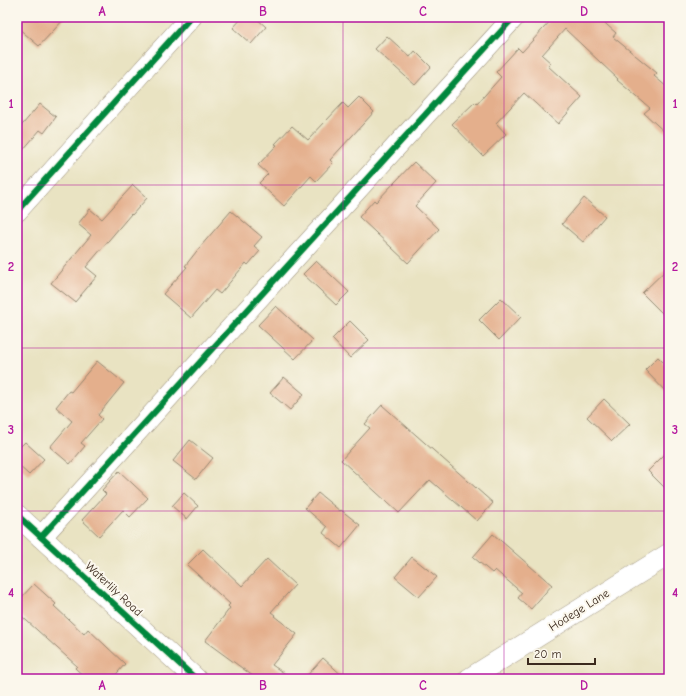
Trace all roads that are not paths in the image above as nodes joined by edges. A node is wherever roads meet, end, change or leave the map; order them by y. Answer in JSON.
{"nodes":[{"id":1,"x":191,"y":17,"type":"edge"},
{"id":2,"x":514,"y":17,"type":"edge"},
{"id":3,"x":17,"y":211,"type":"edge"},
{"id":4,"x":17,"y":514,"type":"edge"},
{"id":5,"x":42,"y":537,"type":"junction"},
{"id":6,"x":669,"y":554,"type":"edge"},
{"id":7,"x":196,"y":679,"type":"edge"},
{"id":8,"x":470,"y":679,"type":"edge"}],
"edges":[{"from":1,"to":3,"type":"street"},
{"from":2,"to":5,"type":"street"},
{"from":4,"to":5,"type":"street","name":"Waterlily Road"},
{"from":5,"to":7,"type":"street","name":"Waterlily Road"},
{"from":6,"to":8,"type":"street","name":"Hodege Lane"}]}
